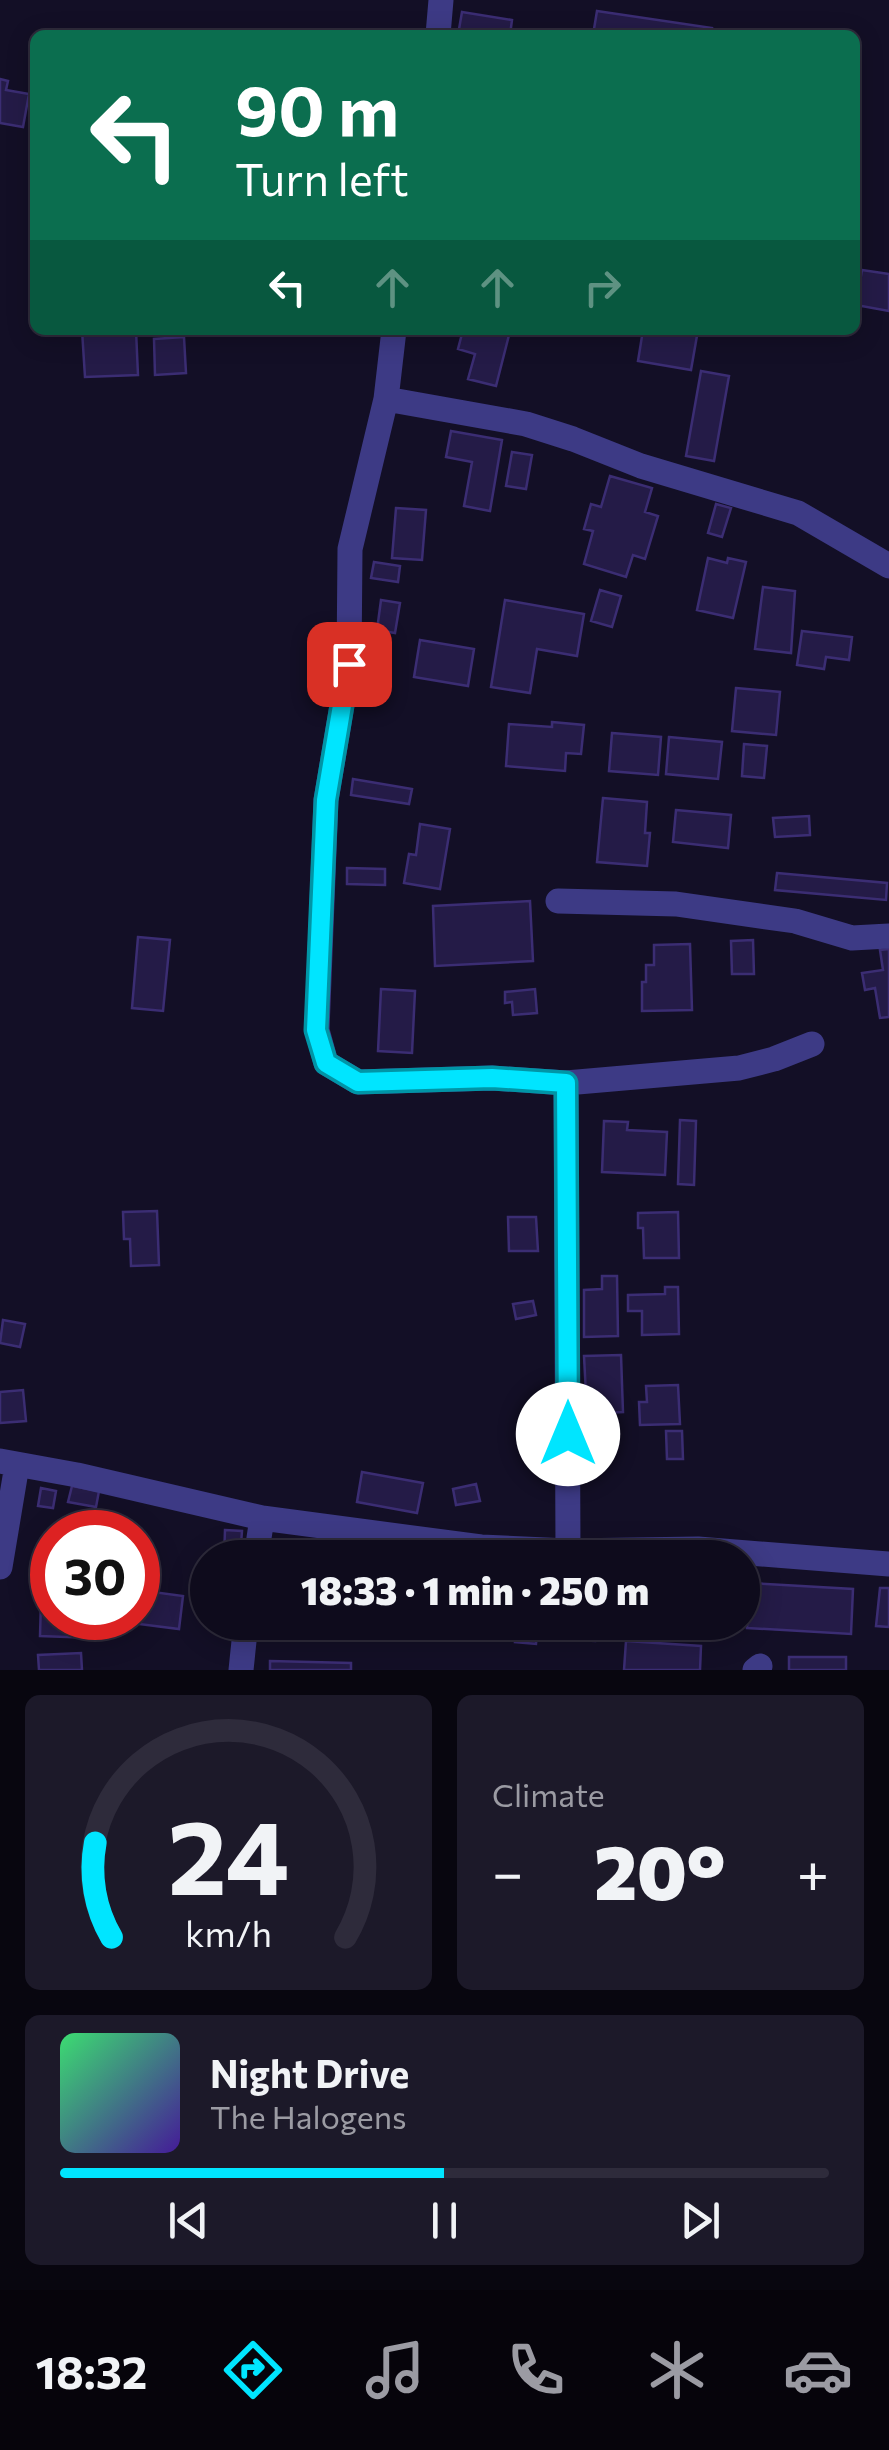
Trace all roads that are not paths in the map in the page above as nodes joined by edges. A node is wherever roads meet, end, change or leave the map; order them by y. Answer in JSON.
{"nodes":[{"id":1,"x":441,"y":0,"type":"edge"},
{"id":2,"x":438,"y":30,"type":"edge"},
{"id":3,"x":393,"y":335,"type":"edge"},
{"id":4,"x":386,"y":399,"type":"junction"},
{"id":5,"x":889,"y":566,"type":"edge"},
{"id":6,"x":558,"y":902,"type":"dead end"},
{"id":7,"x":889,"y":936,"type":"edge"},
{"id":8,"x":812,"y":1044,"type":"dead end"},
{"id":9,"x":566,"y":1083,"type":"junction"},
{"id":10,"x":8,"y":1463,"type":"edge"},
{"id":11,"x":262,"y":1518,"type":"junction"},
{"id":12,"x":259,"y":1540,"type":"edge"},
{"id":13,"x":428,"y":1540,"type":"edge"},
{"id":14,"x":568,"y":1540,"type":"edge"},
{"id":15,"x":760,"y":1555,"type":"edge"},
{"id":16,"x":889,"y":1564,"type":"edge"},
{"id":17,"x":0,"y":1567,"type":"edge"},
{"id":18,"x":244,"y":1640,"type":"edge"},
{"id":19,"x":241,"y":1670,"type":"edge"}],
"edges":[{"from":1,"to":2,"type":"street"},
{"from":3,"to":4,"type":"street"},
{"from":4,"to":5,"type":"street"},
{"from":4,"to":9,"type":"street"},
{"from":6,"to":7,"type":"street"},
{"from":8,"to":9,"type":"street"},
{"from":9,"to":14,"type":"street"},
{"from":10,"to":11,"type":"street"},
{"from":10,"to":17,"type":"street"},
{"from":11,"to":12,"type":"street"},
{"from":11,"to":13,"type":"street"},
{"from":15,"to":16,"type":"street"},
{"from":18,"to":19,"type":"street"}]}
